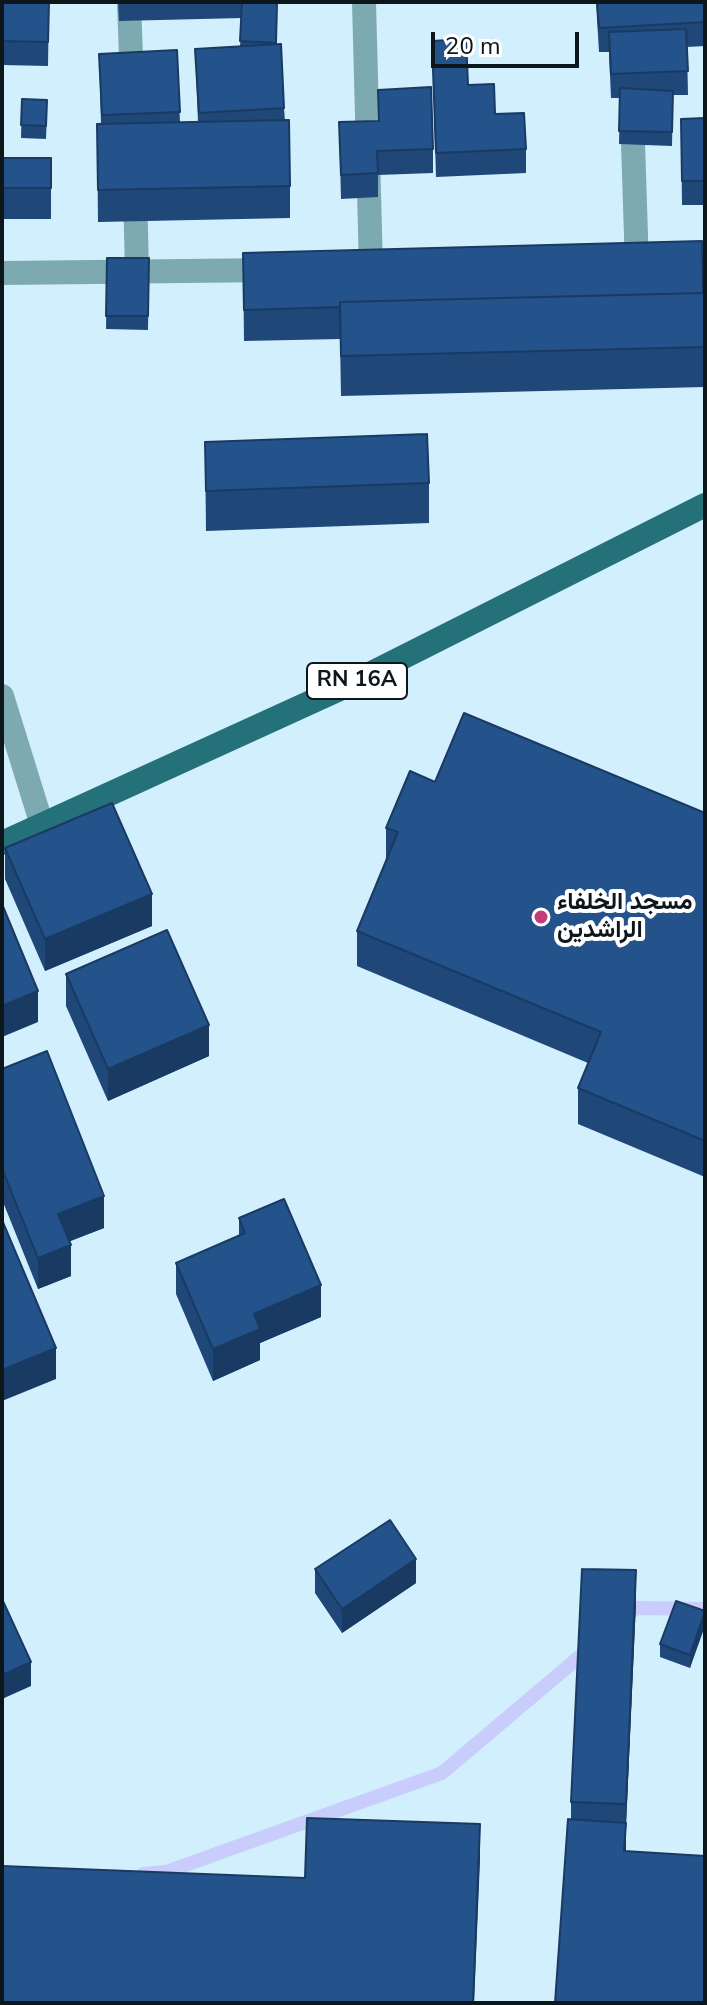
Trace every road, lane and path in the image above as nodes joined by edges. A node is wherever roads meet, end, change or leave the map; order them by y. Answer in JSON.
{"nodes":[{"id":1,"x":129,"y":2,"type":"edge"},
{"id":2,"x":364,"y":2,"type":"edge"},
{"id":3,"x":631,"y":95,"type":"edge"},
{"id":4,"x":133,"y":113,"type":"edge"},
{"id":5,"x":134,"y":161,"type":"edge"},
{"id":6,"x":664,"y":266,"type":"edge"},
{"id":7,"x":340,"y":269,"type":"edge"},
{"id":8,"x":293,"y":270,"type":"edge"},
{"id":9,"x":137,"y":272,"type":"junction"},
{"id":10,"x":2,"y":273,"type":"edge"},
{"id":11,"x":705,"y":505,"type":"edge"},
{"id":12,"x":2,"y":696,"type":"edge"},
{"id":13,"x":42,"y":825,"type":"junction"},
{"id":14,"x":2,"y":843,"type":"edge"}],
"edges":[{"from":1,"to":4,"type":"street"},
{"from":2,"to":7,"type":"street"},
{"from":3,"to":6,"type":"street"},
{"from":5,"to":9,"type":"street"},
{"from":8,"to":9,"type":"street"},
{"from":9,"to":10,"type":"street"},
{"from":11,"to":13,"type":"main road","number":"RN 16A"},
{"from":12,"to":13,"type":"street"},
{"from":13,"to":14,"type":"main road","number":"RN 16A"}]}
